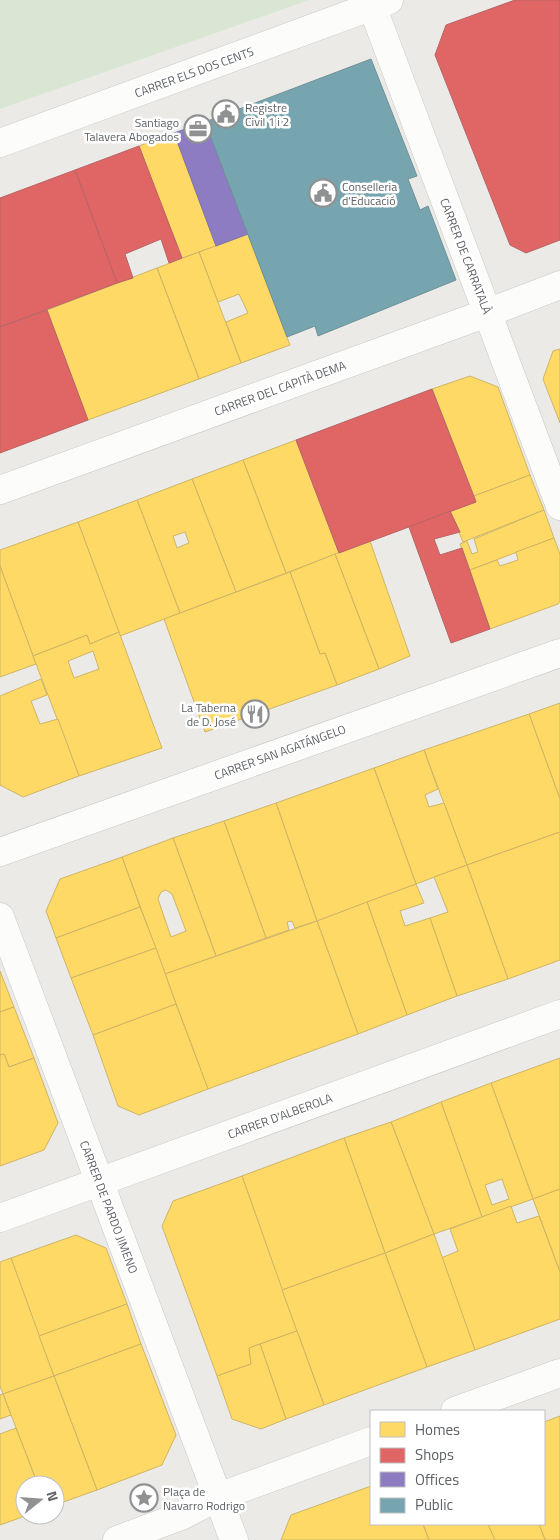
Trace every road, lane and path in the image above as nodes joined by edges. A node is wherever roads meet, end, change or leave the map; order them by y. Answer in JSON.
{"nodes":[{"id":1,"x":380,"y":3,"type":"edge"},
{"id":2,"x":0,"y":143,"type":"edge"},
{"id":3,"x":560,"y":285,"type":"edge"},
{"id":4,"x":487,"y":313,"type":"junction"},
{"id":5,"x":0,"y":490,"type":"edge"},
{"id":6,"x":560,"y":506,"type":"edge"},
{"id":7,"x":560,"y":653,"type":"edge"},
{"id":8,"x":0,"y":852,"type":"edge"},
{"id":9,"x":0,"y":917,"type":"edge"},
{"id":10,"x":560,"y":1014,"type":"edge"},
{"id":11,"x":99,"y":1182,"type":"junction"},
{"id":12,"x":0,"y":1218,"type":"edge"},
{"id":13,"x":560,"y":1373,"type":"edge"},
{"id":14,"x":458,"y":1410,"type":"edge"},
{"id":15,"x":370,"y":1441,"type":"edge"},
{"id":16,"x":218,"y":1497,"type":"junction"},
{"id":17,"x":117,"y":1540,"type":"edge"},
{"id":18,"x":234,"y":1540,"type":"edge"}],
"edges":[{"from":1,"to":2,"type":"street","name":"CARRER ELS DOS CENTS"},
{"from":1,"to":4,"type":"street","name":"CARRER DE CARRATALÀ"},
{"from":3,"to":4,"type":"street","name":"CARRER DEL CAPITÀ DEMA"},
{"from":4,"to":5,"type":"street","name":"CARRER DEL CAPITÀ DEMA"},
{"from":4,"to":6,"type":"street","name":"CARRER DE CARRATALÀ"},
{"from":7,"to":8,"type":"street","name":"CARRER SAN AGATÁNGELO"},
{"from":9,"to":11,"type":"street","name":"CARRER DE PARDO JIMENO"},
{"from":10,"to":11,"type":"street","name":"CARRER D'ALBEROLA"},
{"from":11,"to":12,"type":"street","name":"CARRER D'ALBEROLA"},
{"from":11,"to":16,"type":"street","name":"CARRER DE PARDO JIMENO"},
{"from":13,"to":14,"type":"street"},
{"from":15,"to":16,"type":"street"},
{"from":16,"to":17,"type":"street"},
{"from":16,"to":18,"type":"street"}]}
